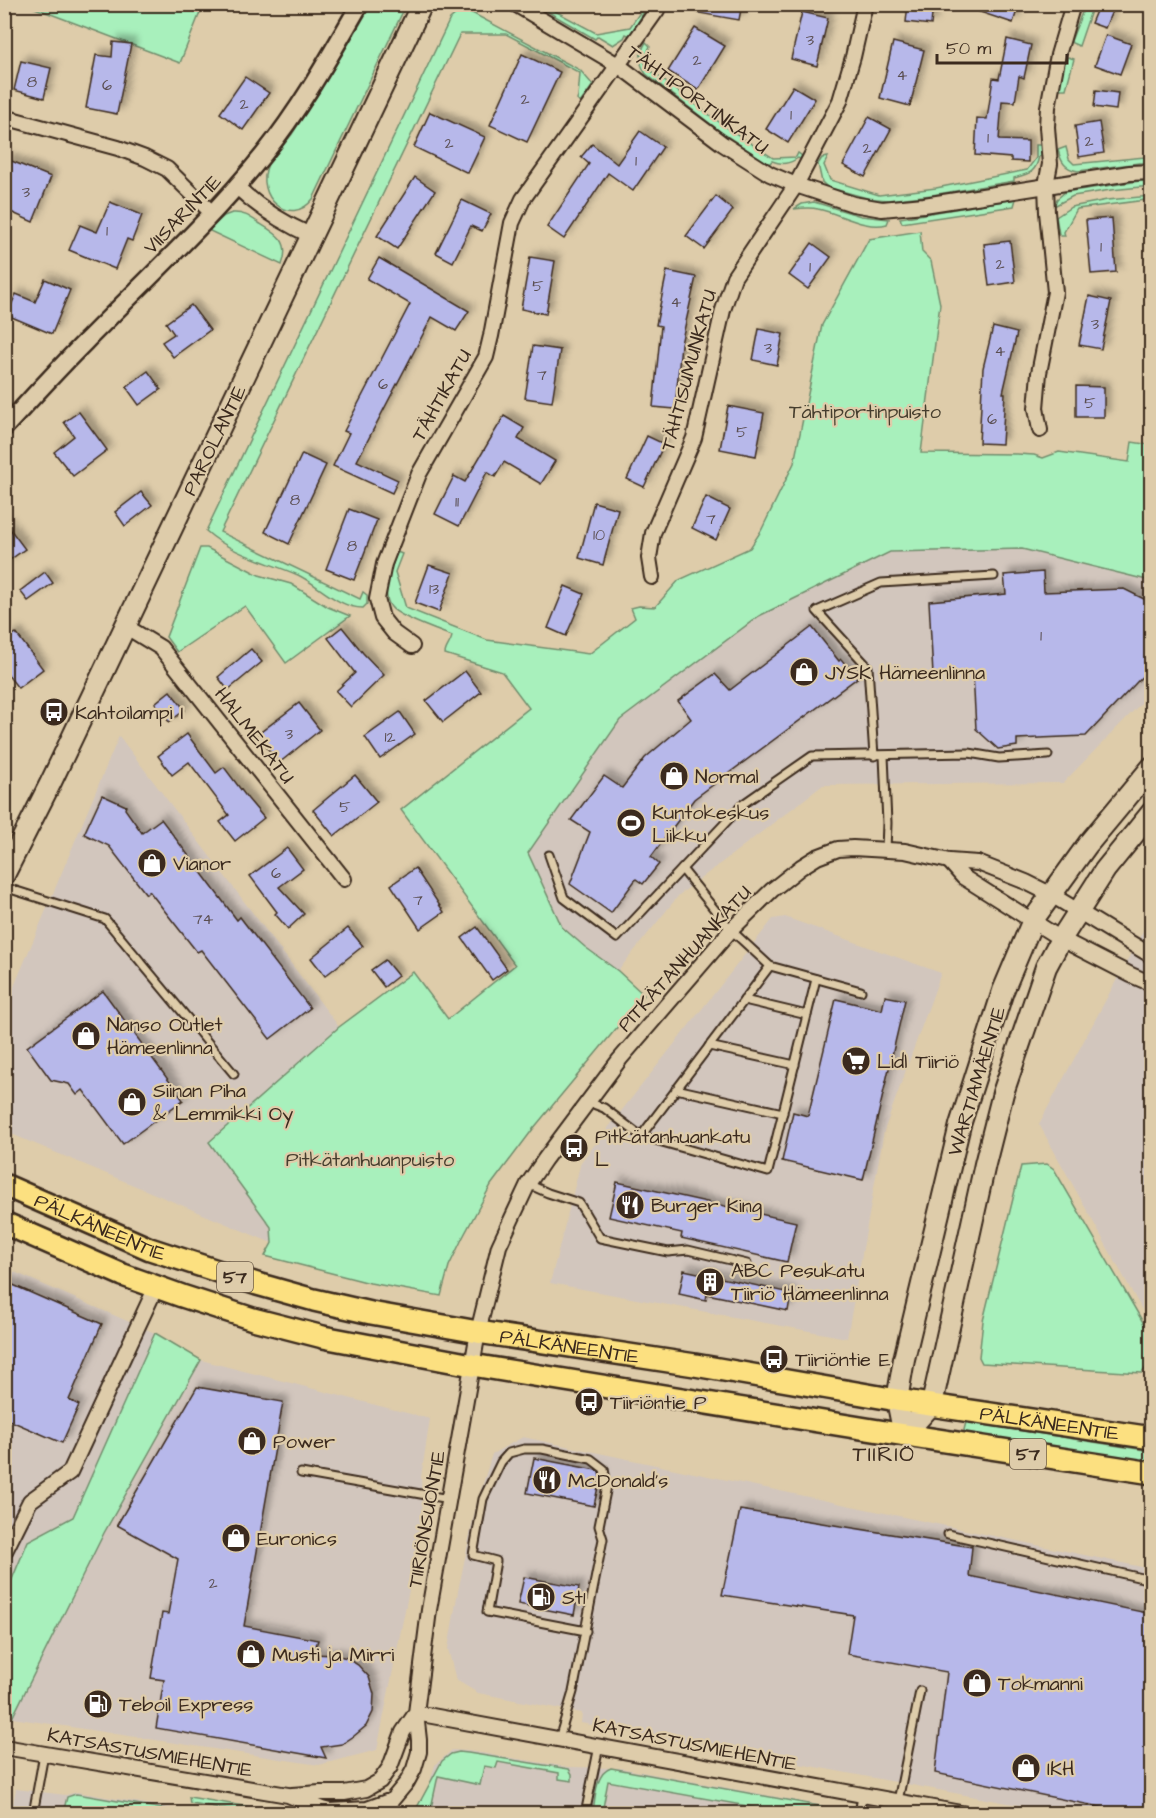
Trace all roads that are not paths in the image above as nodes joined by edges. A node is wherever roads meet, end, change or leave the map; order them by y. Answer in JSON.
{"nodes":[{"id":1,"x":360,"y":4,"type":"edge"},
{"id":2,"x":422,"y":4,"type":"edge"},
{"id":3,"x":516,"y":4,"type":"edge"},
{"id":4,"x":659,"y":4,"type":"edge"},
{"id":5,"x":865,"y":4,"type":"edge"},
{"id":6,"x":1073,"y":4,"type":"edge"},
{"id":7,"x":618,"y":64,"type":"junction"},
{"id":8,"x":4,"y":117,"type":"edge"},
{"id":9,"x":1152,"y":172,"type":"edge"},
{"id":10,"x":796,"y":185,"type":"junction"},
{"id":11,"x":1046,"y":185,"type":"junction"},
{"id":12,"x":237,"y":187,"type":"junction"},
{"id":13,"x":212,"y":213,"type":"junction"},
{"id":14,"x":312,"y":236,"type":"junction"},
{"id":15,"x":4,"y":428,"type":"edge"},
{"id":16,"x":1040,"y":430,"type":"dead end"},
{"id":17,"x":994,"y":576,"type":"dead end"},
{"id":18,"x":652,"y":577,"type":"dead end"},
{"id":19,"x":125,"y":627,"type":"junction"},
{"id":20,"x":412,"y":646,"type":"dead end"},
{"id":21,"x":1048,"y":755,"type":"dead end"},
{"id":22,"x":874,"y":756,"type":"junction"},
{"id":23,"x":884,"y":756,"type":"junction"},
{"id":24,"x":1152,"y":767,"type":"edge"},
{"id":25,"x":1152,"y":812,"type":"edge"},
{"id":26,"x":886,"y":849,"type":"junction"},
{"id":27,"x":549,"y":855,"type":"dead end"},
{"id":28,"x":949,"y":861,"type":"junction"},
{"id":29,"x":682,"y":869,"type":"junction"},
{"id":30,"x":4,"y":875,"type":"edge"},
{"id":31,"x":344,"y":879,"type":"dead end"},
{"id":32,"x":4,"y":886,"type":"edge"},
{"id":33,"x":1050,"y":894,"type":"junction"},
{"id":34,"x":1079,"y":911,"type":"junction"},
{"id":35,"x":1033,"y":920,"type":"junction"},
{"id":36,"x":730,"y":930,"type":"junction"},
{"id":37,"x":1061,"y":939,"type":"junction"},
{"id":38,"x":1152,"y":957,"type":"edge"},
{"id":39,"x":770,"y":966,"type":"junction"},
{"id":40,"x":816,"y":979,"type":"junction"},
{"id":41,"x":1152,"y":984,"type":"edge"},
{"id":42,"x":861,"y":991,"type":"dead end"},
{"id":43,"x":744,"y":1000,"type":"junction"},
{"id":44,"x":807,"y":1015,"type":"junction"},
{"id":45,"x":709,"y":1046,"type":"junction"},
{"id":46,"x":795,"y":1065,"type":"junction"},
{"id":47,"x":234,"y":1074,"type":"dead end"},
{"id":48,"x":676,"y":1089,"type":"junction"},
{"id":49,"x":588,"y":1102,"type":"junction"},
{"id":50,"x":783,"y":1113,"type":"junction"},
{"id":51,"x":641,"y":1136,"type":"junction"},
{"id":52,"x":528,"y":1184,"type":"junction"},
{"id":53,"x":4,"y":1185,"type":"edge"},
{"id":54,"x":4,"y":1223,"type":"edge"},
{"id":55,"x":747,"y":1264,"type":"dead end"},
{"id":56,"x":156,"y":1287,"type":"junction"},
{"id":57,"x":478,"y":1332,"type":"junction"},
{"id":58,"x":472,"y":1365,"type":"junction"},
{"id":59,"x":897,"y":1400,"type":"junction"},
{"id":60,"x":932,"y":1404,"type":"junction"},
{"id":61,"x":904,"y":1435,"type":"junction"},
{"id":62,"x":1152,"y":1438,"type":"edge"},
{"id":63,"x":301,"y":1473,"type":"dead end"},
{"id":64,"x":1152,"y":1473,"type":"edge"},
{"id":65,"x":449,"y":1499,"type":"junction"},
{"id":66,"x":948,"y":1534,"type":"dead end"},
{"id":67,"x":4,"y":1554,"type":"edge"},
{"id":68,"x":1151,"y":1580,"type":"edge"},
{"id":69,"x":586,"y":1631,"type":"junction"},
{"id":70,"x":920,"y":1691,"type":"dead end"},
{"id":71,"x":416,"y":1713,"type":"junction"},
{"id":72,"x":559,"y":1739,"type":"junction"},
{"id":73,"x":4,"y":1746,"type":"edge"},
{"id":74,"x":598,"y":1746,"type":"junction"},
{"id":75,"x":44,"y":1754,"type":"junction"},
{"id":76,"x":366,"y":1790,"type":"junction"},
{"id":77,"x":344,"y":1793,"type":"junction"},
{"id":78,"x":288,"y":1795,"type":"junction"},
{"id":79,"x":862,"y":1796,"type":"junction"},
{"id":80,"x":898,"y":1801,"type":"junction"},
{"id":81,"x":368,"y":1811,"type":"edge"},
{"id":82,"x":345,"y":1812,"type":"edge"},
{"id":83,"x":33,"y":1814,"type":"edge"},
{"id":84,"x":585,"y":1814,"type":"edge"},
{"id":85,"x":859,"y":1814,"type":"edge"},
{"id":86,"x":966,"y":1814,"type":"edge"}],
"edges":[{"from":1,"to":12,"type":"street","name":"VIISARINTIE"},
{"from":2,"to":14,"type":"main road","name":"PAROLANTIE"},
{"from":3,"to":7,"type":"street","name":"TÄHTIPORTINKATU"},
{"from":4,"to":7,"type":"street","name":"TÄHTIKATU"},
{"from":5,"to":10,"type":"street","name":"TÄHTISUMUNKATU"},
{"from":6,"to":11,"type":"street"},
{"from":7,"to":10,"type":"street","name":"TÄHTIPORTINKATU"},
{"from":7,"to":20,"type":"street","name":"TÄHTIKATU"},
{"from":8,"to":13,"type":"street"},
{"from":9,"to":11,"type":"street","name":"TÄHTIPORTINKATU"},
{"from":10,"to":11,"type":"street","name":"TÄHTIPORTINKATU"},
{"from":10,"to":18,"type":"street","name":"TÄHTISUMUNKATU"},
{"from":11,"to":16,"type":"street"},
{"from":12,"to":13,"type":"street","name":"VIISARINTIE"},
{"from":12,"to":14,"type":"street"},
{"from":13,"to":15,"type":"street","name":"VIISARINTIE"},
{"from":14,"to":19,"type":"main road","name":"PAROLANTIE"},
{"from":17,"to":22,"type":"lane"},
{"from":19,"to":30,"type":"main road","name":"PAROLANTIE"},
{"from":19,"to":31,"type":"street","name":"HALMEKATU"},
{"from":21,"to":23,"type":"lane"},
{"from":22,"to":23,"type":"lane"},
{"from":22,"to":29,"type":"lane"},
{"from":23,"to":26,"type":"lane"},
{"from":24,"to":33,"type":"main road","name":"WARTIAMÄENTIE"},
{"from":25,"to":34,"type":"main road"},
{"from":26,"to":28,"type":"street","name":"PITKÄTANHUANKATU"},
{"from":26,"to":36,"type":"street","name":"PITKÄTANHUANKATU"},
{"from":27,"to":29,"type":"lane"},
{"from":28,"to":33,"type":"street"},
{"from":28,"to":35,"type":"street","name":"PITKÄTANHUANKATU"},
{"from":29,"to":36,"type":"lane"},
{"from":32,"to":47,"type":"lane"},
{"from":33,"to":34,"type":"street"},
{"from":33,"to":35,"type":"main road","name":"WARTIAMÄENTIE"},
{"from":34,"to":37,"type":"main road"},
{"from":34,"to":38,"type":"street"},
{"from":35,"to":37,"type":"street","name":"PITKÄTANHUANKATU"},
{"from":35,"to":59,"type":"main road","name":"WARTIAMÄENTIE"},
{"from":36,"to":39,"type":"lane"},
{"from":36,"to":49,"type":"street","name":"PITKÄTANHUANKATU"},
{"from":37,"to":41,"type":"street","name":"PITKÄTANHUANKATU"},
{"from":37,"to":60,"type":"main road"},
{"from":39,"to":40,"type":"lane"},
{"from":39,"to":43,"type":"lane"},
{"from":40,"to":42,"type":"lane"},
{"from":40,"to":44,"type":"lane"},
{"from":43,"to":44,"type":"lane"},
{"from":43,"to":45,"type":"lane"},
{"from":44,"to":46,"type":"lane"},
{"from":45,"to":46,"type":"lane"},
{"from":45,"to":48,"type":"lane"},
{"from":46,"to":50,"type":"lane"},
{"from":48,"to":50,"type":"lane"},
{"from":48,"to":51,"type":"lane"},
{"from":49,"to":51,"type":"lane"},
{"from":49,"to":52,"type":"street","name":"PITKÄTANHUANKATU"},
{"from":50,"to":51,"type":"lane"},
{"from":52,"to":55,"type":"lane"},
{"from":52,"to":57,"type":"street","name":"PITKÄTANHUANKATU"},
{"from":53,"to":57,"type":"main road","name":"PÄLKÄNEENTIE","number":"57"},
{"from":54,"to":56,"type":"main road","name":"PÄLKÄNEENTIE","number":"57"},
{"from":56,"to":58,"type":"main road","name":"PÄLKÄNEENTIE","number":"57"},
{"from":56,"to":67,"type":"street"},
{"from":57,"to":58,"type":"street","name":"TIIRIÖNSUONTIE"},
{"from":57,"to":59,"type":"main road","name":"PÄLKÄNEENTIE","number":"57"},
{"from":58,"to":61,"type":"main road","name":"PÄLKÄNEENTIE","number":"57"},
{"from":58,"to":65,"type":"street","name":"TIIRIÖNSUONTIE"},
{"from":59,"to":60,"type":"main road","name":"PÄLKÄNEENTIE","number":"57"},
{"from":59,"to":61,"type":"main road","name":"WARTIAMÄENTIE"},
{"from":60,"to":61,"type":"main road"},
{"from":60,"to":62,"type":"main road","name":"PÄLKÄNEENTIE","number":"57"},
{"from":61,"to":64,"type":"main road","name":"PÄLKÄNEENTIE","number":"57"},
{"from":63,"to":65,"type":"lane"},
{"from":65,"to":71,"type":"street","name":"TIIRIÖNSUONTIE"},
{"from":66,"to":68,"type":"lane"},
{"from":69,"to":69,"type":"lane"},
{"from":69,"to":72,"type":"lane"},
{"from":70,"to":80,"type":"lane"},
{"from":71,"to":72,"type":"street","name":"KATSASTUSMIEHENTIE"},
{"from":71,"to":76,"type":"street"},
{"from":71,"to":81,"type":"street","name":"KATSASTUSMIEHENTIE"},
{"from":72,"to":74,"type":"street","name":"KATSASTUSMIEHENTIE"},
{"from":73,"to":75,"type":"street","name":"KATSASTUSMIEHENTIE"},
{"from":74,"to":79,"type":"street","name":"KATSASTUSMIEHENTIE"},
{"from":74,"to":84,"type":"lane"},
{"from":75,"to":78,"type":"street","name":"KATSASTUSMIEHENTIE"},
{"from":75,"to":83,"type":"lane"},
{"from":76,"to":77,"type":"street","name":"KATSASTUSMIEHENTIE"},
{"from":76,"to":81,"type":"lane"},
{"from":77,"to":78,"type":"street","name":"KATSASTUSMIEHENTIE"},
{"from":77,"to":82,"type":"lane"},
{"from":78,"to":82,"type":"street","name":"KATSASTUSMIEHENTIE"},
{"from":79,"to":80,"type":"street","name":"KATSASTUSMIEHENTIE"},
{"from":79,"to":85,"type":"lane"},
{"from":80,"to":86,"type":"street","name":"KATSASTUSMIEHENTIE"},
{"from":81,"to":82,"type":"street","name":"KATSASTUSMIEHENTIE"}]}
